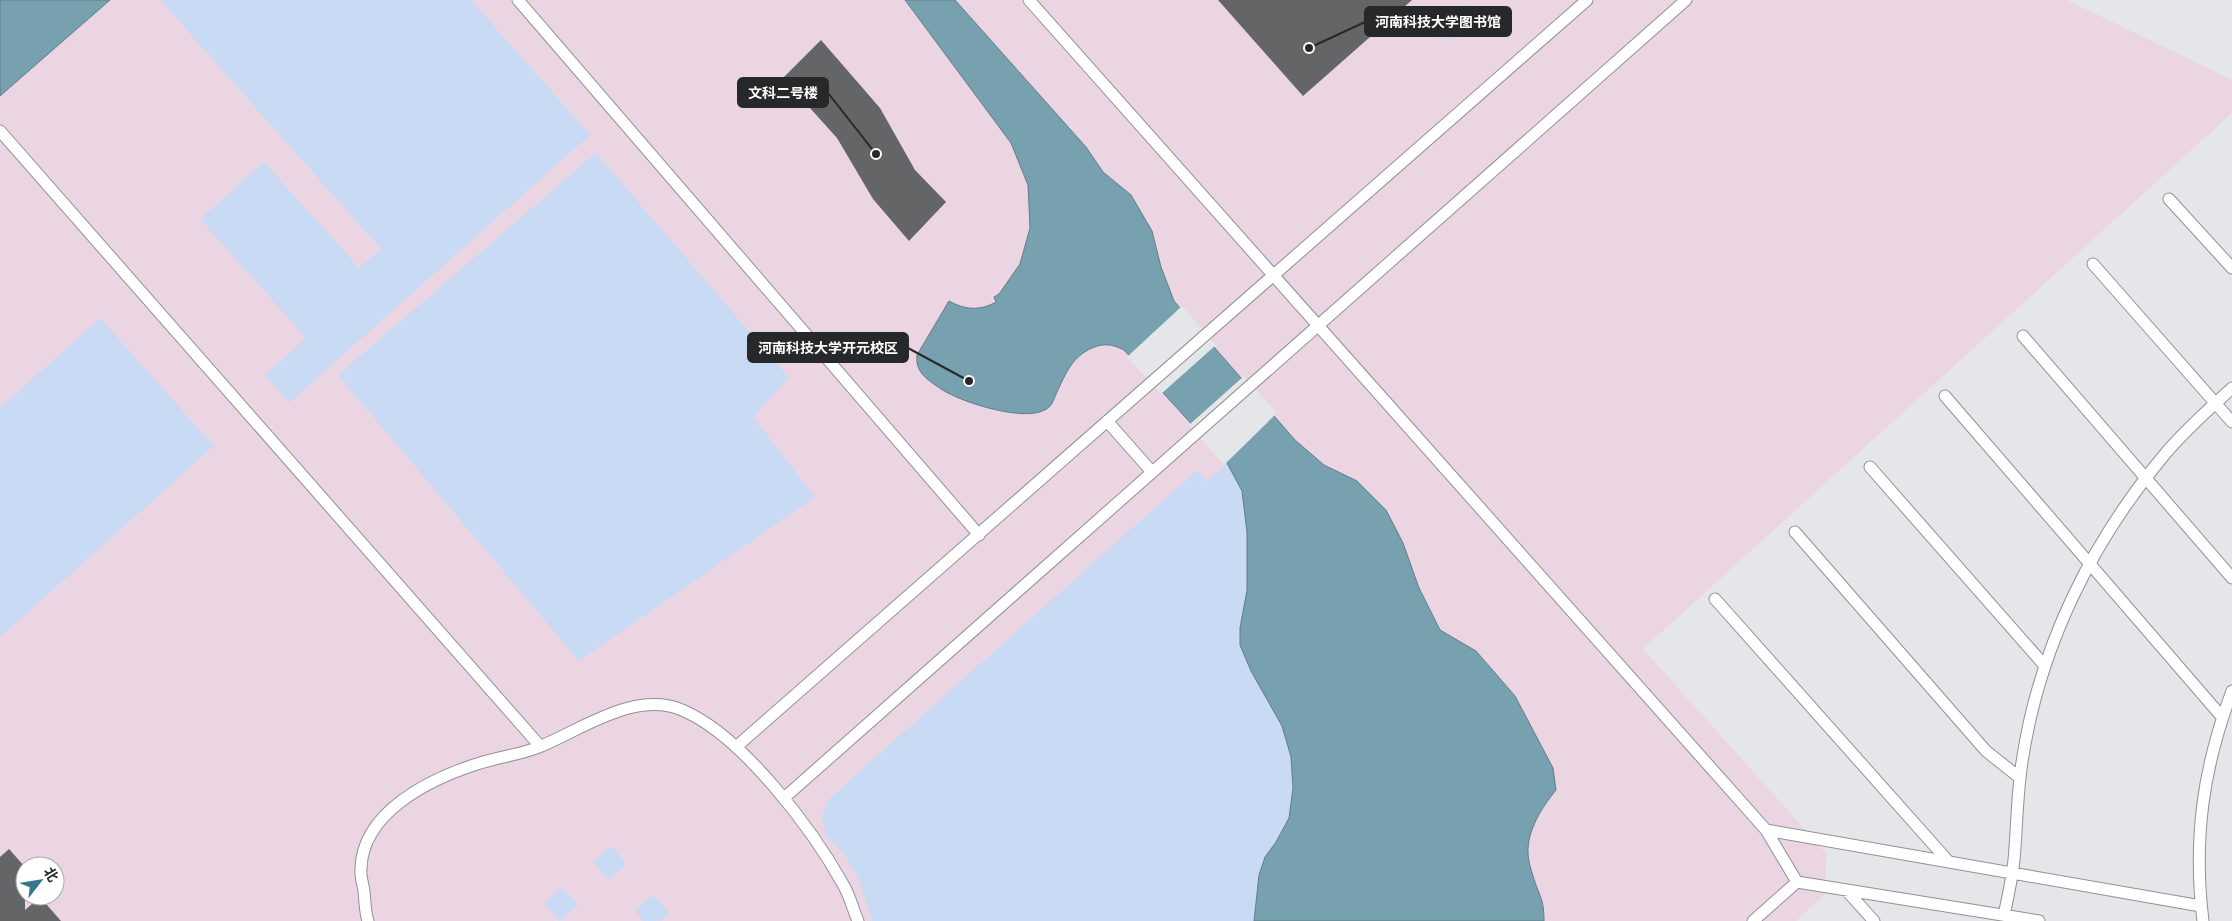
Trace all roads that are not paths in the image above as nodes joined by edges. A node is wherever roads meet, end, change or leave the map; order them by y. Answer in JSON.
{"nodes":[{"id":1,"x":518,"y":0,"type":"edge"},
{"id":2,"x":1029,"y":0,"type":"edge"},
{"id":3,"x":1587,"y":0,"type":"edge"},
{"id":4,"x":1686,"y":0,"type":"edge"},
{"id":5,"x":0,"y":131,"type":"edge"},
{"id":6,"x":2169,"y":199,"type":"dead end"},
{"id":7,"x":2093,"y":264,"type":"dead end"},
{"id":8,"x":2232,"y":268,"type":"edge"},
{"id":9,"x":1274,"y":275,"type":"junction"},
{"id":10,"x":1318,"y":325,"type":"junction"},
{"id":11,"x":2023,"y":336,"type":"dead end"},
{"id":12,"x":2232,"y":388,"type":"edge"},
{"id":13,"x":1945,"y":396,"type":"dead end"},
{"id":14,"x":2216,"y":403,"type":"junction"},
{"id":15,"x":1107,"y":421,"type":"junction"},
{"id":16,"x":2232,"y":422,"type":"edge"},
{"id":17,"x":1870,"y":467,"type":"dead end"},
{"id":18,"x":1152,"y":472,"type":"junction"},
{"id":19,"x":2146,"y":478,"type":"junction"},
{"id":20,"x":1795,"y":532,"type":"dead end"},
{"id":21,"x":978,"y":535,"type":"junction"},
{"id":22,"x":2089,"y":564,"type":"junction"},
{"id":23,"x":2232,"y":578,"type":"edge"},
{"id":24,"x":1715,"y":598,"type":"dead end"},
{"id":25,"x":2045,"y":666,"type":"junction"},
{"id":26,"x":2232,"y":691,"type":"edge"},
{"id":27,"x":2222,"y":718,"type":"junction"},
{"id":28,"x":540,"y":746,"type":"junction"},
{"id":29,"x":736,"y":747,"type":"junction"},
{"id":30,"x":2020,"y":778,"type":"junction"},
{"id":31,"x":784,"y":798,"type":"junction"},
{"id":32,"x":1766,"y":830,"type":"junction"},
{"id":33,"x":1948,"y":861,"type":"junction"},
{"id":34,"x":2012,"y":872,"type":"junction"},
{"id":35,"x":1797,"y":882,"type":"junction"},
{"id":36,"x":1846,"y":890,"type":"junction"},
{"id":37,"x":2201,"y":906,"type":"junction"},
{"id":38,"x":2004,"y":915,"type":"junction"},
{"id":39,"x":368,"y":921,"type":"edge"},
{"id":40,"x":858,"y":921,"type":"edge"},
{"id":41,"x":1753,"y":921,"type":"edge"},
{"id":42,"x":1874,"y":921,"type":"edge"},
{"id":43,"x":2039,"y":921,"type":"edge"},
{"id":44,"x":2203,"y":921,"type":"edge"}],
"edges":[{"from":1,"to":21,"type":"lane"},
{"from":2,"to":9,"type":"lane"},
{"from":3,"to":9,"type":"lane"},
{"from":4,"to":10,"type":"lane"},
{"from":5,"to":28,"type":"lane"},
{"from":6,"to":8,"type":"lane"},
{"from":7,"to":14,"type":"lane"},
{"from":9,"to":10,"type":"lane"},
{"from":9,"to":15,"type":"lane"},
{"from":10,"to":18,"type":"lane"},
{"from":10,"to":32,"type":"lane"},
{"from":11,"to":19,"type":"lane"},
{"from":12,"to":14,"type":"lane"},
{"from":13,"to":22,"type":"lane"},
{"from":14,"to":16,"type":"lane"},
{"from":14,"to":19,"type":"lane"},
{"from":15,"to":18,"type":"lane"},
{"from":15,"to":21,"type":"lane"},
{"from":17,"to":25,"type":"lane"},
{"from":18,"to":31,"type":"lane"},
{"from":19,"to":22,"type":"lane"},
{"from":19,"to":23,"type":"lane"},
{"from":20,"to":30,"type":"lane"},
{"from":21,"to":29,"type":"lane"},
{"from":22,"to":25,"type":"lane"},
{"from":22,"to":27,"type":"lane"},
{"from":24,"to":33,"type":"lane"},
{"from":25,"to":30,"type":"lane"},
{"from":26,"to":27,"type":"lane"},
{"from":27,"to":37,"type":"lane"},
{"from":28,"to":29,"type":"lane"},
{"from":28,"to":39,"type":"lane"},
{"from":29,"to":31,"type":"lane"},
{"from":30,"to":34,"type":"lane"},
{"from":31,"to":40,"type":"lane"},
{"from":32,"to":33,"type":"lane"},
{"from":32,"to":35,"type":"lane"},
{"from":33,"to":34,"type":"lane"},
{"from":34,"to":37,"type":"lane"},
{"from":34,"to":38,"type":"lane"},
{"from":35,"to":36,"type":"lane"},
{"from":35,"to":41,"type":"lane"},
{"from":36,"to":38,"type":"lane"},
{"from":36,"to":42,"type":"lane"},
{"from":37,"to":44,"type":"lane"},
{"from":38,"to":43,"type":"lane"}]}
